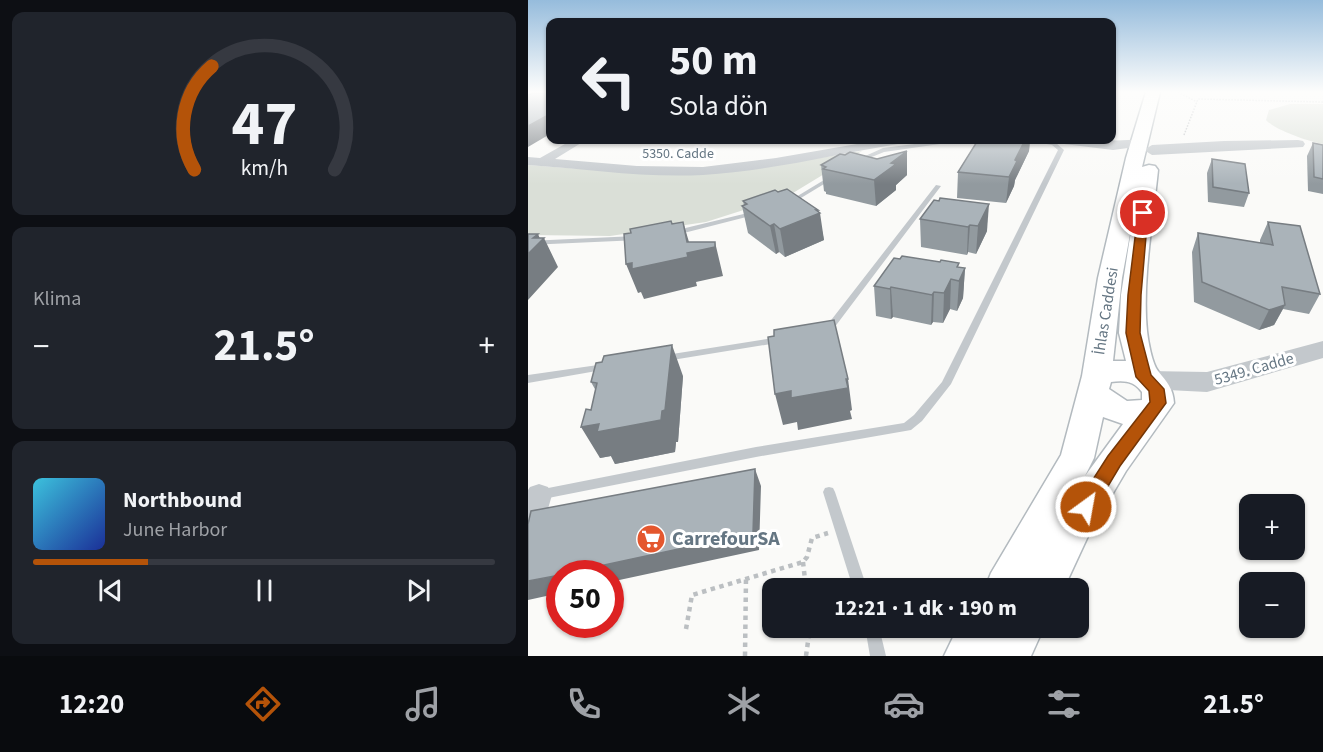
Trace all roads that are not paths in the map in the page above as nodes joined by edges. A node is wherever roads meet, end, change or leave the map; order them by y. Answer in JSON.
{"nodes":[{"id":1,"x":1156,"y":123,"type":"edge"},
{"id":2,"x":1149,"y":142,"type":"junction"},
{"id":3,"x":573,"y":144,"type":"edge"},
{"id":4,"x":875,"y":144,"type":"edge"},
{"id":5,"x":926,"y":144,"type":"edge"},
{"id":6,"x":1054,"y":144,"type":"edge"},
{"id":7,"x":1089,"y":144,"type":"edge"},
{"id":8,"x":1298,"y":144,"type":"dead end"},
{"id":9,"x":1101,"y":146,"type":"junction"},
{"id":10,"x":528,"y":161,"type":"edge"},
{"id":11,"x":542,"y":162,"type":"junction"},
{"id":12,"x":850,"y":166,"type":"edge"},
{"id":13,"x":841,"y":172,"type":"edge"},
{"id":14,"x":1131,"y":174,"type":"junction"},
{"id":15,"x":938,"y":186,"type":"dead end"},
{"id":16,"x":784,"y":204,"type":"edge"},
{"id":17,"x":764,"y":211,"type":"edge"},
{"id":18,"x":671,"y":234,"type":"edge"},
{"id":19,"x":649,"y":237,"type":"edge"},
{"id":20,"x":528,"y":243,"type":"edge"},
{"id":21,"x":818,"y":334,"type":"edge"},
{"id":22,"x":795,"y":338,"type":"edge"},
{"id":23,"x":1323,"y":349,"type":"edge"},
{"id":24,"x":656,"y":359,"type":"edge"},
{"id":25,"x":621,"y":364,"type":"edge"},
{"id":26,"x":528,"y":379,"type":"edge"},
{"id":27,"x":1095,"y":384,"type":"junction"},
{"id":28,"x":1151,"y":392,"type":"junction"},
{"id":29,"x":829,"y":492,"type":"dead end"},
{"id":30,"x":533,"y":496,"type":"edge"},
{"id":31,"x":528,"y":534,"type":"edge"},
{"id":32,"x":857,"y":578,"type":"edge"},
{"id":33,"x":1011,"y":578,"type":"edge"},
{"id":34,"x":1047,"y":578,"type":"edge"},
{"id":35,"x":874,"y":638,"type":"edge"},
{"id":36,"x":978,"y":638,"type":"edge"},
{"id":37,"x":1016,"y":638,"type":"edge"},
{"id":38,"x":878,"y":656,"type":"edge"},
{"id":39,"x":967,"y":656,"type":"edge"},
{"id":40,"x":1007,"y":656,"type":"edge"}],
"edges":[{"from":1,"to":2,"type":"main road"},
{"from":2,"to":8,"type":"street"},
{"from":2,"to":9,"type":"street"},
{"from":2,"to":14,"type":"main road","name":"İhlas Caddesi"},
{"from":2,"to":28,"type":"main road","name":"İhlas Caddesi"},
{"from":3,"to":11,"type":"street"},
{"from":4,"to":11,"type":"street","name":"5350. Cadde"},
{"from":5,"to":12,"type":"lane"},
{"from":6,"to":30,"type":"lane"},
{"from":7,"to":9,"type":"street"},
{"from":9,"to":14,"type":"street"},
{"from":10,"to":11,"type":"street","name":"5350. Cadde"},
{"from":13,"to":16,"type":"lane"},
{"from":14,"to":27,"type":"main road","name":"İhlas Caddesi"},
{"from":15,"to":21,"type":"lane"},
{"from":17,"to":18,"type":"lane"},
{"from":19,"to":20,"type":"lane"},
{"from":22,"to":24,"type":"lane"},
{"from":23,"to":28,"type":"street","name":"5349. Cadde"},
{"from":25,"to":26,"type":"lane"},
{"from":27,"to":28,"type":"main road"},
{"from":27,"to":28,"type":"main road"},
{"from":27,"to":33,"type":"main road","name":"İhlas Caddesi"},
{"from":28,"to":34,"type":"main road"},
{"from":29,"to":32,"type":"lane"},
{"from":30,"to":31,"type":"street"},
{"from":35,"to":38,"type":"lane"},
{"from":36,"to":39,"type":"main road"},
{"from":37,"to":40,"type":"main road"}]}
